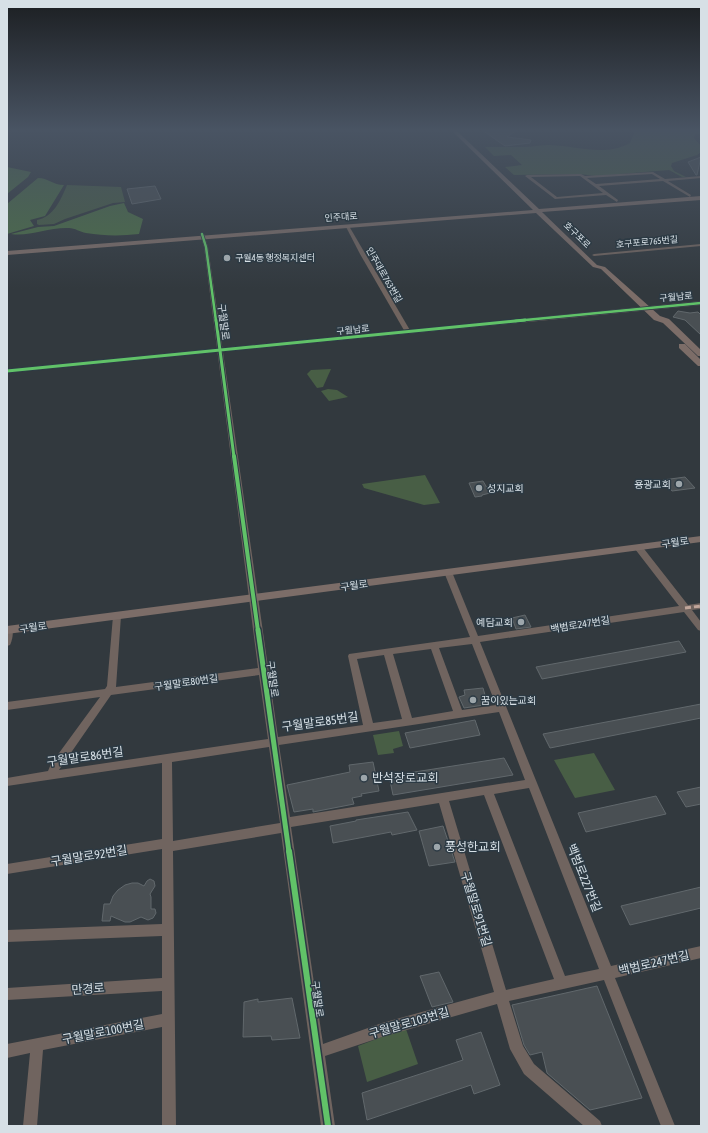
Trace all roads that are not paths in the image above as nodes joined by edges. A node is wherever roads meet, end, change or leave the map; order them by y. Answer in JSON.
{"nodes":[{"id":1,"x":511,"y":183,"type":"edge"},
{"id":2,"x":514,"y":183,"type":"edge"},
{"id":3,"x":536,"y":183,"type":"edge"},
{"id":4,"x":591,"y":183,"type":"edge"},
{"id":5,"x":624,"y":183,"type":"edge"},
{"id":6,"x":669,"y":183,"type":"edge"},
{"id":7,"x":594,"y":185,"type":"junction"},
{"id":8,"x":606,"y":194,"type":"junction"},
{"id":9,"x":701,"y":195,"type":"edge"},
{"id":10,"x":690,"y":196,"type":"junction"},
{"id":11,"x":701,"y":198,"type":"edge"},
{"id":12,"x":617,"y":202,"type":"junction"},
{"id":13,"x":540,"y":209,"type":"junction"},
{"id":14,"x":562,"y":225,"type":"dead end"},
{"id":15,"x":347,"y":226,"type":"junction"},
{"id":16,"x":203,"y":235,"type":"junction"},
{"id":17,"x":701,"y":246,"type":"edge"},
{"id":18,"x":7,"y":248,"type":"edge"},
{"id":19,"x":589,"y":250,"type":"dead end"},
{"id":20,"x":7,"y":253,"type":"edge"},
{"id":21,"x":594,"y":255,"type":"junction"},
{"id":22,"x":603,"y":268,"type":"junction"},
{"id":23,"x":701,"y":303,"type":"edge"},
{"id":24,"x":647,"y":308,"type":"junction"},
{"id":25,"x":657,"y":318,"type":"junction"},
{"id":26,"x":408,"y":332,"type":"junction"},
{"id":27,"x":219,"y":351,"type":"junction"},
{"id":28,"x":701,"y":354,"type":"edge"},
{"id":29,"x":701,"y":364,"type":"edge"},
{"id":30,"x":7,"y":371,"type":"edge"},
{"id":31,"x":701,"y":539,"type":"edge"},
{"id":32,"x":638,"y":547,"type":"junction"},
{"id":33,"x":448,"y":572,"type":"junction"},
{"id":34,"x":253,"y":598,"type":"junction"},
{"id":35,"x":701,"y":606,"type":"edge"},
{"id":36,"x":685,"y":608,"type":"junction"},
{"id":37,"x":117,"y":616,"type":"junction"},
{"id":38,"x":701,"y":628,"type":"edge"},
{"id":39,"x":8,"y":630,"type":"edge"},
{"id":40,"x":475,"y":640,"type":"junction"},
{"id":41,"x":7,"y":643,"type":"edge"},
{"id":42,"x":434,"y":646,"type":"junction"},
{"id":43,"x":388,"y":652,"type":"junction"},
{"id":44,"x":264,"y":671,"type":"junction"},
{"id":45,"x":108,"y":692,"type":"junction"},
{"id":46,"x":7,"y":706,"type":"edge"},
{"id":47,"x":502,"y":708,"type":"junction"},
{"id":48,"x":459,"y":714,"type":"junction"},
{"id":49,"x":408,"y":722,"type":"junction"},
{"id":50,"x":369,"y":728,"type":"junction"},
{"id":51,"x":274,"y":742,"type":"junction"},
{"id":52,"x":167,"y":758,"type":"junction"},
{"id":53,"x":52,"y":776,"type":"junction"},
{"id":54,"x":7,"y":782,"type":"edge"},
{"id":55,"x":532,"y":783,"type":"junction"},
{"id":56,"x":487,"y":790,"type":"junction"},
{"id":57,"x":443,"y":797,"type":"junction"},
{"id":58,"x":285,"y":825,"type":"junction"},
{"id":59,"x":168,"y":845,"type":"junction"},
{"id":60,"x":7,"y":869,"type":"edge"},
{"id":61,"x":168,"y":930,"type":"junction"},
{"id":62,"x":7,"y":936,"type":"edge"},
{"id":63,"x":701,"y":952,"type":"edge"},
{"id":64,"x":608,"y":974,"type":"junction"},
{"id":65,"x":168,"y":984,"type":"junction"},
{"id":66,"x":562,"y":984,"type":"junction"},
{"id":67,"x":7,"y":994,"type":"edge"},
{"id":68,"x":502,"y":997,"type":"junction"},
{"id":69,"x":168,"y":1013,"type":"junction"},
{"id":70,"x":37,"y":1045,"type":"junction"},
{"id":71,"x":7,"y":1051,"type":"edge"},
{"id":72,"x":318,"y":1052,"type":"junction"},
{"id":73,"x":30,"y":1126,"type":"edge"},
{"id":74,"x":168,"y":1126,"type":"edge"},
{"id":75,"x":328,"y":1126,"type":"edge"},
{"id":76,"x":595,"y":1126,"type":"edge"},
{"id":77,"x":668,"y":1126,"type":"edge"}],
"edges":[{"from":1,"to":13,"type":"main road","name":"호구포로"},
{"from":2,"to":13,"type":"main road","name":"호구포로"},
{"from":3,"to":8,"type":"street"},
{"from":4,"to":7,"type":"street"},
{"from":5,"to":7,"type":"street"},
{"from":6,"to":10,"type":"street"},
{"from":7,"to":8,"type":"street"},
{"from":8,"to":12,"type":"street"},
{"from":9,"to":10,"type":"main road","name":"인주대로"},
{"from":10,"to":12,"type":"main road","name":"인주대로"},
{"from":11,"to":13,"type":"main road","name":"인주대로"},
{"from":12,"to":13,"type":"main road","name":"인주대로"},
{"from":13,"to":14,"type":"main road","name":"호구포로"},
{"from":13,"to":15,"type":"main road","name":"인주대로"},
{"from":13,"to":16,"type":"main road","name":"인주대로"},
{"from":13,"to":22,"type":"main road","name":"호구포로"},
{"from":15,"to":16,"type":"main road","name":"인주대로"},
{"from":15,"to":26,"type":"street","name":"인주대로763번길"},
{"from":16,"to":18,"type":"main road","name":"인주대로"},
{"from":16,"to":20,"type":"main road","name":"인주대로"},
{"from":16,"to":27,"type":"street","name":"구월말로"},
{"from":17,"to":21,"type":"street","name":"호구포로765번길"},
{"from":19,"to":21,"type":"main road","name":"호구포로"},
{"from":21,"to":22,"type":"main road","name":"호구포로"},
{"from":22,"to":24,"type":"main road","name":"호구포로"},
{"from":23,"to":24,"type":"street","name":"구월남로"},
{"from":24,"to":25,"type":"main road","name":"호구포로"},
{"from":24,"to":26,"type":"street","name":"구월남로"},
{"from":25,"to":28,"type":"main road","name":"호구포로"},
{"from":25,"to":29,"type":"main road","name":"호구포로"},
{"from":26,"to":27,"type":"street","name":"구월남로"},
{"from":27,"to":30,"type":"street","name":"구월남로"},
{"from":27,"to":34,"type":"street","name":"구월말로"},
{"from":31,"to":32,"type":"main road","name":"구월로"},
{"from":32,"to":33,"type":"main road","name":"구월로"},
{"from":32,"to":36,"type":"street"},
{"from":33,"to":34,"type":"main road","name":"구월로"},
{"from":33,"to":40,"type":"street","name":"백범로227번길"},
{"from":34,"to":37,"type":"main road","name":"구월로"},
{"from":34,"to":44,"type":"street","name":"구월말로"},
{"from":35,"to":36,"type":"street","name":"백범로247번길"},
{"from":36,"to":38,"type":"street"},
{"from":36,"to":40,"type":"street","name":"백범로247번길"},
{"from":37,"to":39,"type":"main road","name":"구월로"},
{"from":37,"to":45,"type":"street"},
{"from":39,"to":41,"type":"street"},
{"from":40,"to":42,"type":"street"},
{"from":40,"to":47,"type":"street","name":"백범로227번길"},
{"from":42,"to":43,"type":"street"},
{"from":42,"to":48,"type":"street"},
{"from":43,"to":49,"type":"street"},
{"from":43,"to":50,"type":"street","name":"구월말로85번길"},
{"from":44,"to":45,"type":"street","name":"구월말로80번길"},
{"from":44,"to":51,"type":"street","name":"구월말로"},
{"from":45,"to":46,"type":"street","name":"구월말로80번길"},
{"from":45,"to":53,"type":"street"},
{"from":47,"to":48,"type":"street","name":"구월말로85번길"},
{"from":47,"to":55,"type":"street","name":"백범로227번길"},
{"from":48,"to":49,"type":"street","name":"구월말로85번길"},
{"from":49,"to":50,"type":"street","name":"구월말로85번길"},
{"from":50,"to":51,"type":"street","name":"구월말로85번길"},
{"from":51,"to":52,"type":"street","name":"구월말로86번길"},
{"from":51,"to":58,"type":"street","name":"구월말로"},
{"from":52,"to":53,"type":"street","name":"구월말로86번길"},
{"from":52,"to":59,"type":"street"},
{"from":53,"to":54,"type":"street","name":"구월말로86번길"},
{"from":55,"to":56,"type":"street"},
{"from":55,"to":64,"type":"street","name":"백범로227번길"},
{"from":56,"to":57,"type":"street"},
{"from":56,"to":66,"type":"street"},
{"from":57,"to":58,"type":"street"},
{"from":57,"to":68,"type":"street","name":"구월말로91번길"},
{"from":58,"to":59,"type":"street","name":"구월말로92번길"},
{"from":58,"to":72,"type":"street","name":"구월말로"},
{"from":59,"to":60,"type":"street","name":"구월말로92번길"},
{"from":59,"to":61,"type":"street"},
{"from":61,"to":62,"type":"street"},
{"from":61,"to":65,"type":"street"},
{"from":63,"to":64,"type":"street","name":"백범로247번길"},
{"from":64,"to":66,"type":"street","name":"구월말로103번길"},
{"from":64,"to":77,"type":"street","name":"백범로227번길"},
{"from":65,"to":67,"type":"street","name":"만경로"},
{"from":65,"to":69,"type":"street"},
{"from":66,"to":68,"type":"street","name":"구월말로103번길"},
{"from":68,"to":72,"type":"street","name":"구월말로103번길"},
{"from":68,"to":76,"type":"street"},
{"from":69,"to":70,"type":"street","name":"구월말로100번길"},
{"from":69,"to":74,"type":"street"},
{"from":70,"to":71,"type":"street","name":"구월말로100번길"},
{"from":70,"to":73,"type":"street"},
{"from":72,"to":75,"type":"street","name":"구월말로"}]}
